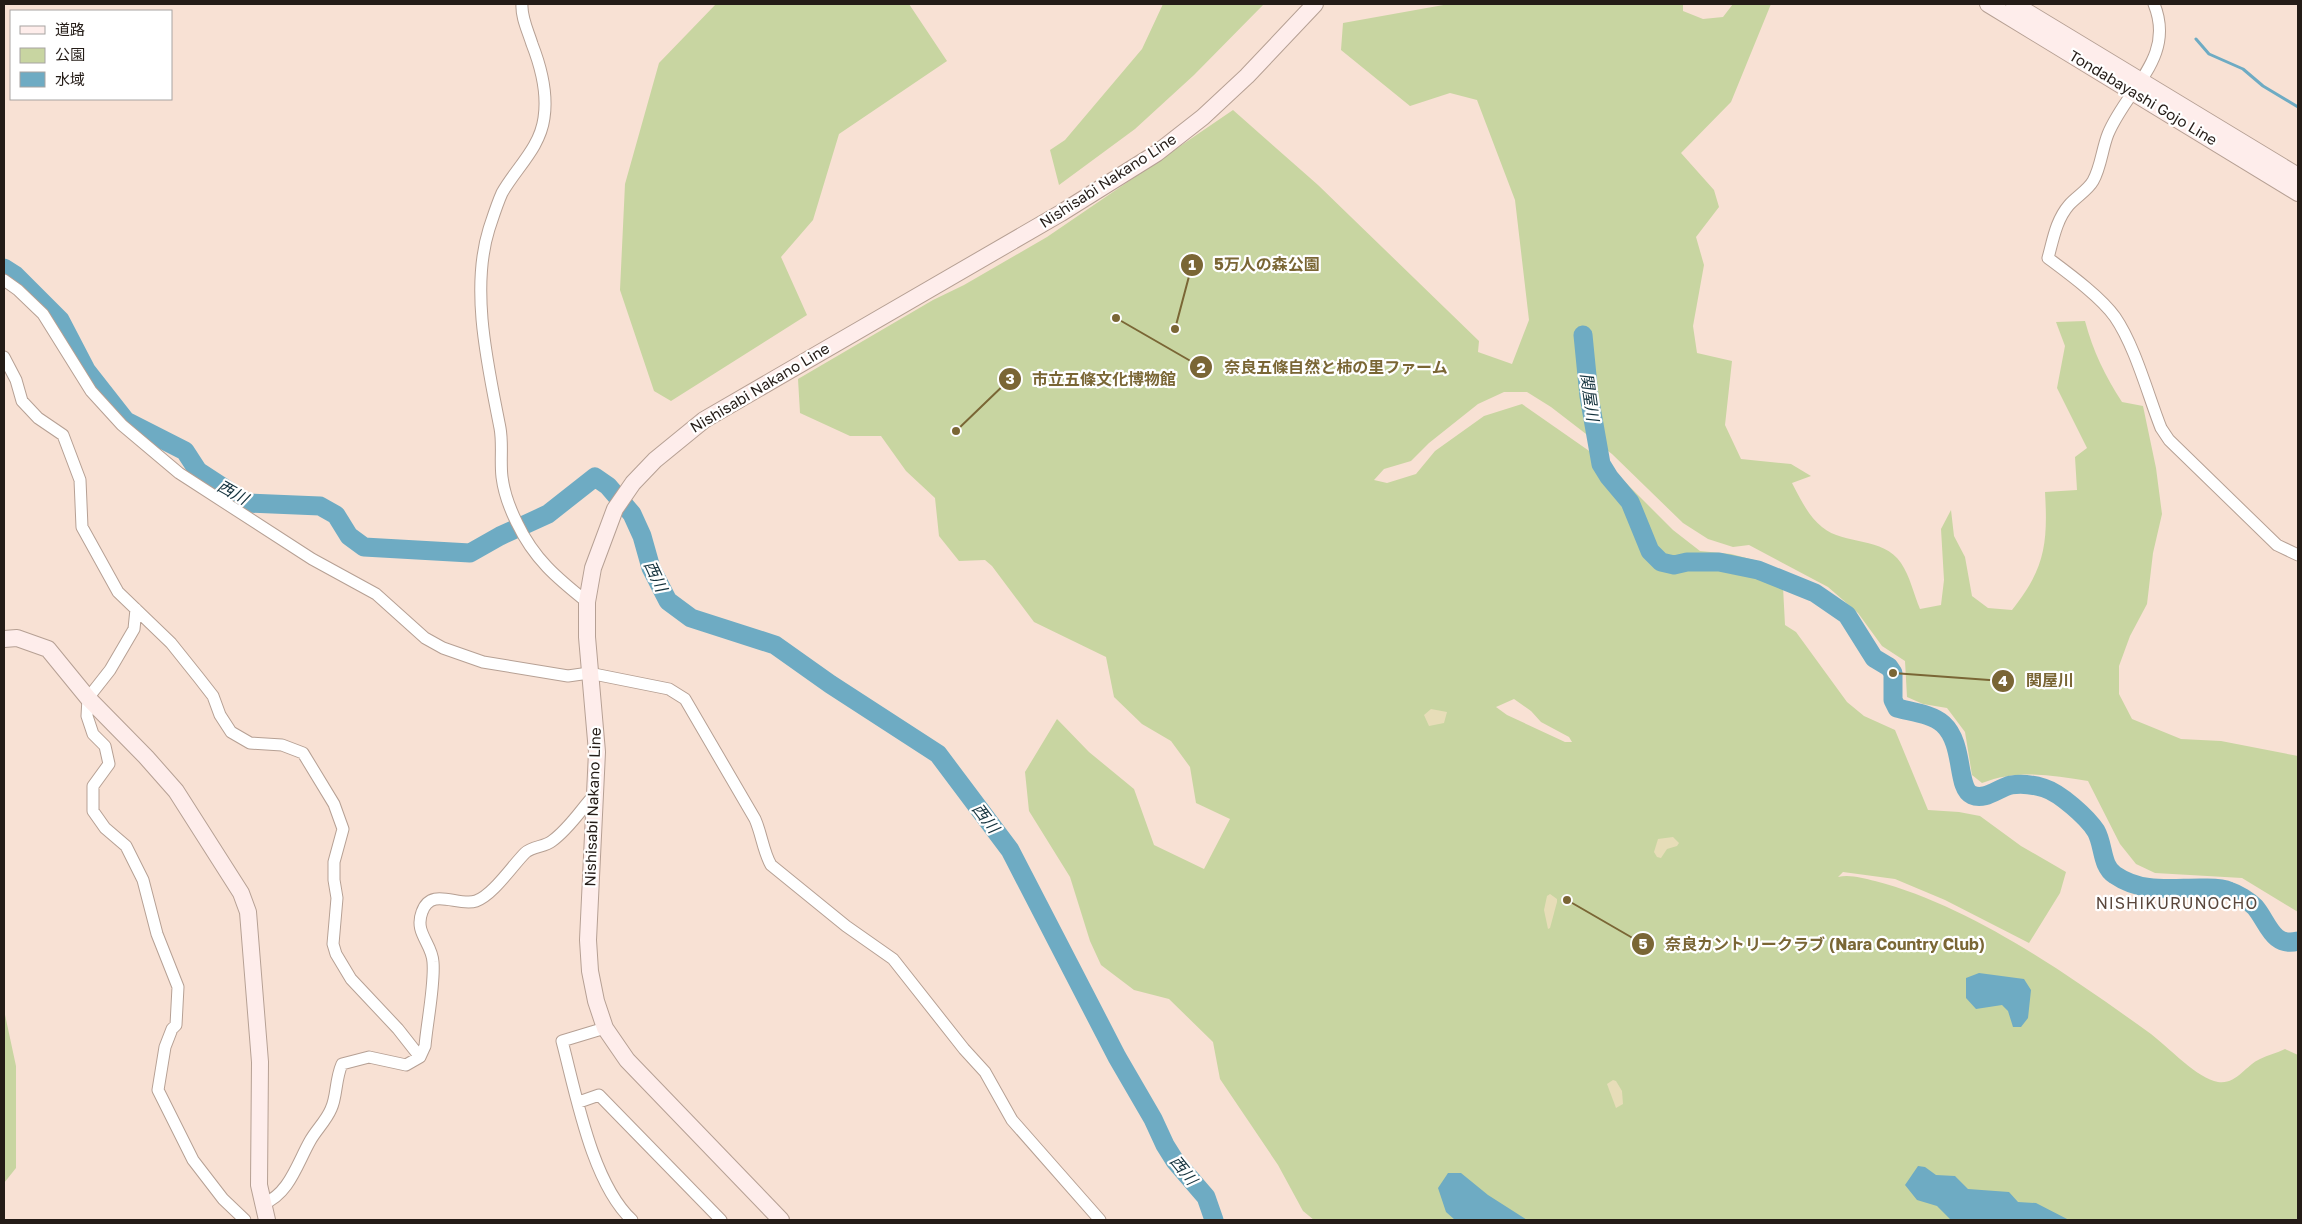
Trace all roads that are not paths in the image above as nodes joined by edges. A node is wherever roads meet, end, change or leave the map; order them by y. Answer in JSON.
{"nodes":[{"id":1,"x":522,"y":4,"type":"edge"},
{"id":2,"x":1315,"y":4,"type":"edge"},
{"id":3,"x":1988,"y":4,"type":"edge"},
{"id":4,"x":2014,"y":4,"type":"edge"},
{"id":5,"x":2154,"y":4,"type":"edge"},
{"id":6,"x":2136,"y":86,"type":"junction"},
{"id":7,"x":2298,"y":176,"type":"edge"},
{"id":8,"x":2298,"y":192,"type":"edge"},
{"id":9,"x":4,"y":280,"type":"edge"},
{"id":10,"x":4,"y":357,"type":"edge"},
{"id":11,"x":2298,"y":555,"type":"edge"},
{"id":12,"x":587,"y":602,"type":"junction"},
{"id":13,"x":136,"y":609,"type":"junction"},
{"id":14,"x":4,"y":639,"type":"edge"},
{"id":15,"x":589,"y":674,"type":"junction"},
{"id":16,"x":88,"y":698,"type":"junction"},
{"id":17,"x":596,"y":792,"type":"junction"},
{"id":18,"x":605,"y":1028,"type":"junction"},
{"id":19,"x":420,"y":1056,"type":"junction"},
{"id":20,"x":579,"y":1102,"type":"junction"},
{"id":21,"x":263,"y":1204,"type":"junction"},
{"id":22,"x":619,"y":1215,"type":"edge"},
{"id":23,"x":245,"y":1220,"type":"edge"},
{"id":24,"x":267,"y":1220,"type":"edge"},
{"id":25,"x":632,"y":1220,"type":"edge"},
{"id":26,"x":721,"y":1220,"type":"edge"},
{"id":27,"x":781,"y":1220,"type":"edge"},
{"id":28,"x":1100,"y":1220,"type":"edge"}],
"edges":[{"from":1,"to":12,"type":"street"},
{"from":2,"to":12,"type":"main road","name":"Nishisabi Nakano Line"},
{"from":3,"to":6,"type":"main road","name":"Tondabayashi Gojo Line"},
{"from":4,"to":6,"type":"main road","name":"Tondabayashi Gojo Line"},
{"from":5,"to":6,"type":"street"},
{"from":6,"to":7,"type":"main road","name":"Tondabayashi Gojo Line"},
{"from":6,"to":8,"type":"main road","name":"Tondabayashi Gojo Line"},
{"from":6,"to":11,"type":"street"},
{"from":9,"to":15,"type":"street"},
{"from":10,"to":13,"type":"street"},
{"from":12,"to":15,"type":"main road","name":"Nishisabi Nakano Line"},
{"from":13,"to":16,"type":"street"},
{"from":13,"to":19,"type":"street"},
{"from":14,"to":16,"type":"main road"},
{"from":15,"to":17,"type":"main road","name":"Nishisabi Nakano Line"},
{"from":15,"to":28,"type":"street"},
{"from":16,"to":21,"type":"main road"},
{"from":16,"to":23,"type":"street"},
{"from":17,"to":18,"type":"main road","name":"Nishisabi Nakano Line"},
{"from":17,"to":19,"type":"street"},
{"from":18,"to":20,"type":"street"},
{"from":18,"to":27,"type":"main road","name":"Nishisabi Nakano Line"},
{"from":19,"to":21,"type":"street"},
{"from":20,"to":22,"type":"street"},
{"from":20,"to":26,"type":"street"},
{"from":21,"to":24,"type":"main road"},
{"from":22,"to":25,"type":"street"}]}
